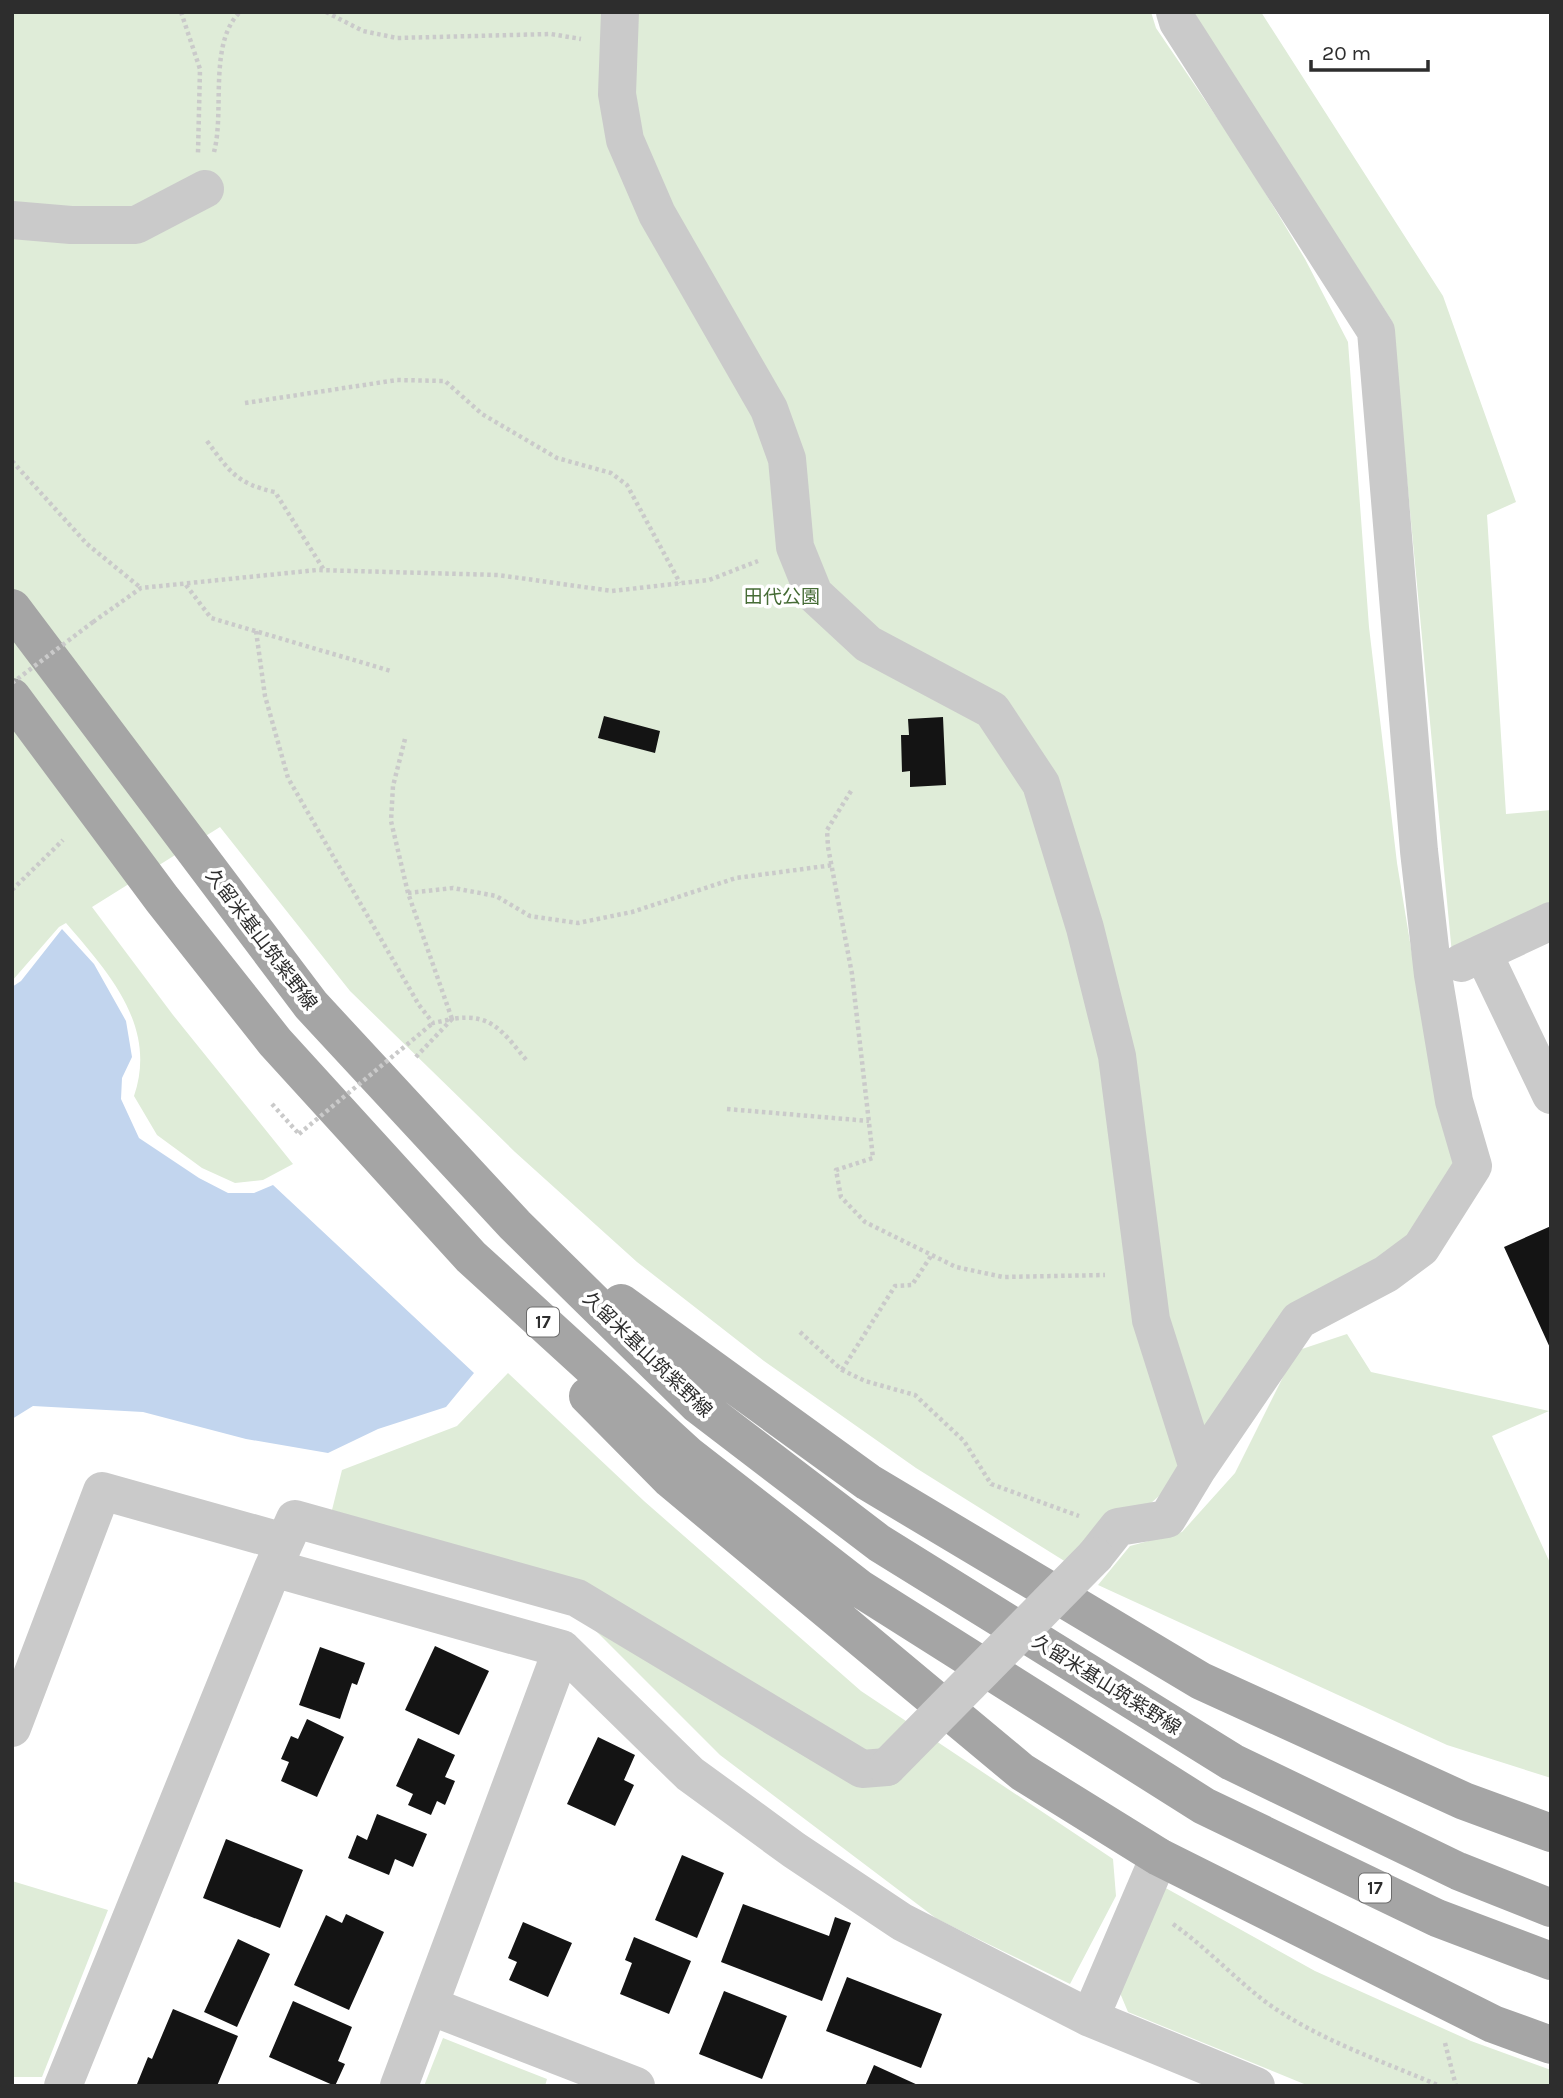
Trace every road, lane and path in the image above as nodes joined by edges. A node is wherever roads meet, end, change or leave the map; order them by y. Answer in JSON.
{"nodes":[{"id":1,"x":181,"y":12,"type":"edge"},
{"id":2,"x":240,"y":12,"type":"edge"},
{"id":3,"x":326,"y":12,"type":"edge"},
{"id":4,"x":1175,"y":12,"type":"edge"},
{"id":5,"x":619,"y":24,"type":"edge"},
{"id":6,"x":199,"y":192,"type":"junction"},
{"id":7,"x":12,"y":220,"type":"edge"},
{"id":8,"x":245,"y":403,"type":"dead end"},
{"id":9,"x":207,"y":441,"type":"dead end"},
{"id":10,"x":12,"y":461,"type":"edge"},
{"id":11,"x":794,"y":547,"type":"junction"},
{"id":12,"x":324,"y":570,"type":"junction"},
{"id":13,"x":680,"y":583,"type":"junction"},
{"id":14,"x":186,"y":585,"type":"junction"},
{"id":15,"x":141,"y":588,"type":"junction"},
{"id":16,"x":12,"y":608,"type":"edge"},
{"id":17,"x":256,"y":631,"type":"junction"},
{"id":18,"x":391,"y":671,"type":"dead end"},
{"id":19,"x":12,"y":683,"type":"edge"},
{"id":20,"x":12,"y":697,"type":"edge"},
{"id":21,"x":405,"y":739,"type":"dead end"},
{"id":22,"x":851,"y":792,"type":"dead end"},
{"id":23,"x":63,"y":840,"type":"dead end"},
{"id":24,"x":833,"y":865,"type":"junction"},
{"id":25,"x":12,"y":890,"type":"edge"},
{"id":26,"x":408,"y":893,"type":"junction"},
{"id":27,"x":1551,"y":921,"type":"edge"},
{"id":28,"x":1483,"y":953,"type":"junction"},
{"id":29,"x":1433,"y":975,"type":"junction"},
{"id":30,"x":452,"y":1019,"type":"junction"},
{"id":31,"x":433,"y":1023,"type":"junction"},
{"id":32,"x":527,"y":1062,"type":"dead end"},
{"id":33,"x":409,"y":1065,"type":"dead end"},
{"id":34,"x":1551,"y":1095,"type":"edge"},
{"id":35,"x":272,"y":1104,"type":"dead end"},
{"id":36,"x":727,"y":1109,"type":"dead end"},
{"id":37,"x":869,"y":1121,"type":"junction"},
{"id":38,"x":515,"y":1225,"type":"junction"},
{"id":39,"x":931,"y":1256,"type":"junction"},
{"id":40,"x":471,"y":1257,"type":"junction"},
{"id":41,"x":1143,"y":1275,"type":"junction"},
{"id":42,"x":800,"y":1332,"type":"dead end"},
{"id":43,"x":842,"y":1370,"type":"junction"},
{"id":44,"x":1198,"y":1468,"type":"junction"},
{"id":45,"x":1106,"y":1541,"type":"junction"},
{"id":46,"x":278,"y":1555,"type":"junction"},
{"id":47,"x":562,"y":1649,"type":"junction"},
{"id":48,"x":12,"y":1728,"type":"edge"},
{"id":49,"x":1551,"y":1833,"type":"edge"},
{"id":50,"x":1159,"y":1857,"type":"junction"},
{"id":51,"x":1138,"y":1907,"type":"junction"},
{"id":52,"x":1551,"y":1908,"type":"edge"},
{"id":53,"x":1551,"y":1961,"type":"edge"},
{"id":54,"x":430,"y":2006,"type":"junction"},
{"id":55,"x":1090,"y":2018,"type":"junction"},
{"id":56,"x":1445,"y":2041,"type":"dead end"},
{"id":57,"x":1551,"y":2045,"type":"edge"},
{"id":58,"x":63,"y":2086,"type":"edge"},
{"id":59,"x":398,"y":2086,"type":"edge"},
{"id":60,"x":636,"y":2086,"type":"edge"},
{"id":61,"x":1256,"y":2086,"type":"edge"},
{"id":62,"x":1440,"y":2086,"type":"edge"},
{"id":63,"x":1455,"y":2086,"type":"edge"}],
"edges":[{"from":1,"to":6,"type":"path"},
{"from":2,"to":6,"type":"path"},
{"from":3,"to":5,"type":"path"},
{"from":4,"to":29,"type":"street"},
{"from":5,"to":11,"type":"street"},
{"from":6,"to":7,"type":"street"},
{"from":8,"to":13,"type":"path"},
{"from":9,"to":12,"type":"path"},
{"from":10,"to":15,"type":"path"},
{"from":11,"to":13,"type":"path"},
{"from":11,"to":41,"type":"street"},
{"from":12,"to":13,"type":"path"},
{"from":12,"to":14,"type":"path"},
{"from":14,"to":15,"type":"path"},
{"from":14,"to":17,"type":"path"},
{"from":15,"to":19,"type":"path","bridge":true},
{"from":16,"to":38,"type":"main road","name":"久留米基山筑紫野線","number":"17"},
{"from":17,"to":18,"type":"path"},
{"from":17,"to":31,"type":"path"},
{"from":20,"to":40,"type":"main road","number":"17"},
{"from":21,"to":26,"type":"path"},
{"from":22,"to":24,"type":"path"},
{"from":23,"to":25,"type":"path"},
{"from":24,"to":26,"type":"path"},
{"from":24,"to":37,"type":"path"},
{"from":26,"to":30,"type":"path"},
{"from":27,"to":28,"type":"street"},
{"from":28,"to":29,"type":"street"},
{"from":28,"to":34,"type":"street"},
{"from":29,"to":44,"type":"street"},
{"from":30,"to":31,"type":"path"},
{"from":30,"to":32,"type":"path"},
{"from":30,"to":33,"type":"path"},
{"from":31,"to":35,"type":"path","bridge":true},
{"from":36,"to":37,"type":"path"},
{"from":37,"to":39,"type":"path"},
{"from":38,"to":49,"type":"main road"},
{"from":38,"to":52,"type":"main road","name":"久留米基山筑紫野線","number":"17"},
{"from":39,"to":41,"type":"path"},
{"from":39,"to":43,"type":"path"},
{"from":40,"to":50,"type":"main road"},
{"from":40,"to":53,"type":"main road","number":"17"},
{"from":41,"to":44,"type":"street"},
{"from":42,"to":43,"type":"path"},
{"from":43,"to":45,"type":"path"},
{"from":44,"to":45,"type":"street"},
{"from":45,"to":46,"type":"street","bridge":true},
{"from":46,"to":47,"type":"street"},
{"from":46,"to":48,"type":"street"},
{"from":46,"to":58,"type":"street"},
{"from":47,"to":54,"type":"street"},
{"from":47,"to":55,"type":"street"},
{"from":50,"to":51,"type":"street"},
{"from":50,"to":57,"type":"main road"},
{"from":51,"to":55,"type":"street"},
{"from":51,"to":62,"type":"path"},
{"from":54,"to":59,"type":"street"},
{"from":54,"to":60,"type":"street"},
{"from":55,"to":61,"type":"street"},
{"from":56,"to":63,"type":"path"}]}
